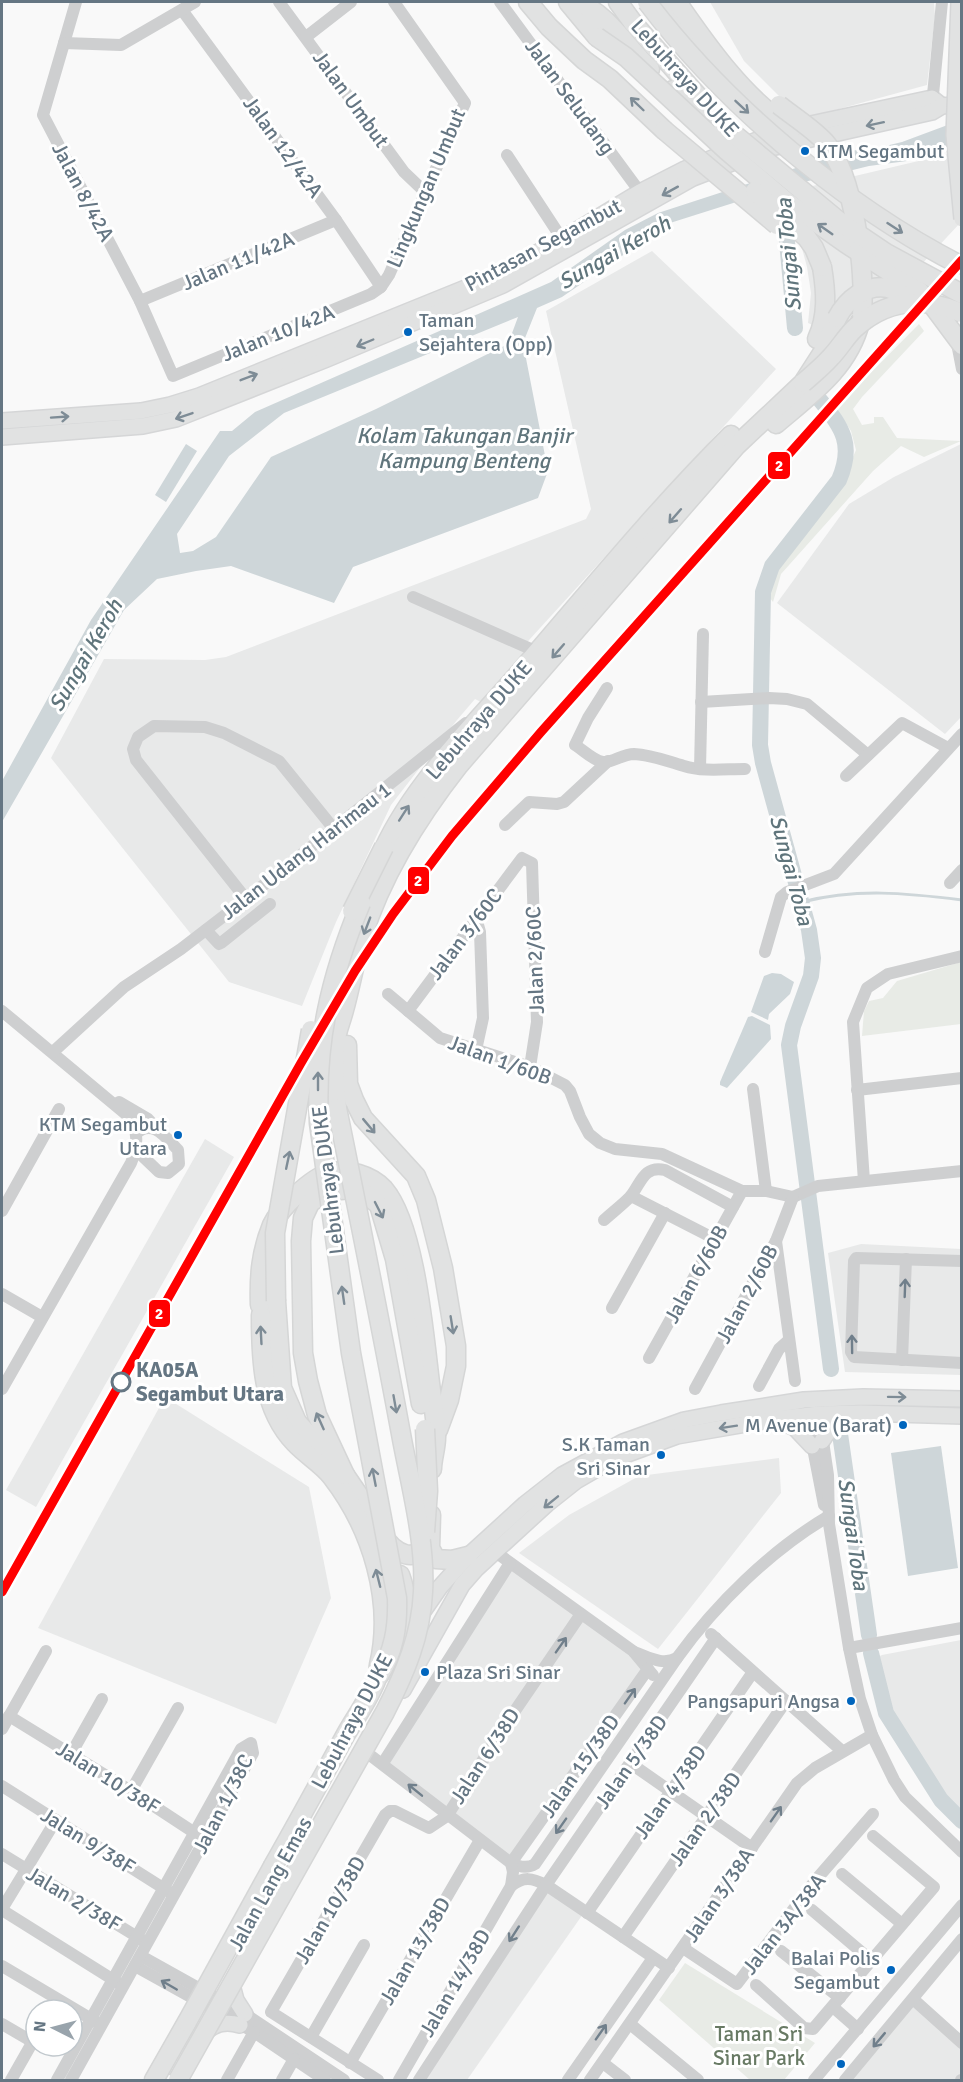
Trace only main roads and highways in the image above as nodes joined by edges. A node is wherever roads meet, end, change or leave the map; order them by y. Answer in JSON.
{"nodes":[{"id":1,"x":528,"y":2,"type":"edge"},
{"id":2,"x":542,"y":2,"type":"edge"},
{"id":3,"x":568,"y":2,"type":"edge"},
{"id":4,"x":578,"y":2,"type":"edge"},
{"id":5,"x":618,"y":2,"type":"edge"},
{"id":6,"x":647,"y":2,"type":"edge"},
{"id":7,"x":662,"y":2,"type":"edge"},
{"id":8,"x":677,"y":2,"type":"edge"},
{"id":9,"x":692,"y":2,"type":"edge"},
{"id":10,"x":959,"y":2,"type":"edge"},
{"id":11,"x":597,"y":37,"type":"junction"},
{"id":12,"x":610,"y":79,"type":"junction"},
{"id":13,"x":716,"y":81,"type":"junction"},
{"id":14,"x":962,"y":104,"type":"edge"},
{"id":15,"x":935,"y":105,"type":"junction"},
{"id":16,"x":723,"y":125,"type":"junction"},
{"id":17,"x":792,"y":128,"type":"junction"},
{"id":18,"x":962,"y":219,"type":"edge"},
{"id":19,"x":962,"y":266,"type":"edge"},
{"id":20,"x":822,"y":267,"type":"junction"},
{"id":21,"x":962,"y":294,"type":"edge"},
{"id":22,"x":962,"y":313,"type":"edge"},
{"id":23,"x":950,"y":331,"type":"junction"},
{"id":24,"x":962,"y":345,"type":"edge"},
{"id":25,"x":797,"y":380,"type":"junction"},
{"id":26,"x":2,"y":421,"type":"edge"},
{"id":27,"x":2,"y":437,"type":"edge"},
{"id":28,"x":714,"y":472,"type":"junction"},
{"id":29,"x":384,"y":847,"type":"junction"},
{"id":30,"x":344,"y":1011,"type":"junction"},
{"id":31,"x":962,"y":1399,"type":"edge"},
{"id":32,"x":812,"y":1408,"type":"junction"},
{"id":33,"x":962,"y":1410,"type":"edge"},
{"id":34,"x":861,"y":1413,"type":"junction"},
{"id":35,"x":935,"y":1415,"type":"junction"},
{"id":36,"x":962,"y":1416,"type":"edge"},
{"id":37,"x":775,"y":1419,"type":"junction"},
{"id":38,"x":431,"y":1433,"type":"junction"},
{"id":39,"x":345,"y":1475,"type":"junction"},
{"id":40,"x":382,"y":1534,"type":"junction"},
{"id":41,"x":431,"y":1534,"type":"junction"},
{"id":42,"x":468,"y":1557,"type":"junction"},
{"id":43,"x":424,"y":1574,"type":"junction"},
{"id":44,"x":394,"y":1664,"type":"junction"},
{"id":45,"x":378,"y":1677,"type":"junction"},
{"id":46,"x":232,"y":1985,"type":"junction"},
{"id":47,"x":213,"y":2003,"type":"junction"},
{"id":48,"x":205,"y":2033,"type":"junction"},
{"id":49,"x":154,"y":2080,"type":"edge"},
{"id":50,"x":160,"y":2080,"type":"edge"},
{"id":51,"x":179,"y":2080,"type":"edge"}],
"edges":[{"from":1,"to":12,"type":"highway"},
{"from":2,"to":12,"type":"highway"},
{"from":3,"to":11,"type":"highway"},
{"from":4,"to":16,"type":"highway"},
{"from":5,"to":16,"type":"highway","name":"Lebuhraya DUKE"},
{"from":6,"to":13,"type":"highway","name":"Lebuhraya DUKE","bridge":true},
{"from":7,"to":13,"type":"highway","bridge":true},
{"from":8,"to":17,"type":"highway"},
{"from":9,"to":28,"type":"highway","bridge":true},
{"from":10,"to":18,"type":"main road","bridge":true},
{"from":11,"to":20,"type":"highway","bridge":true},
{"from":23,"to":11,"type":"highway","one_way":true,"bridge":true},
{"from":20,"to":12,"type":"highway","one_way":true,"bridge":true},
{"from":13,"to":19,"type":"highway","name":"Lebuhraya DUKE","one_way":true,"bridge":true},
{"from":14,"to":15,"type":"main road","name":"Pintasan Segambut"},
{"from":15,"to":17,"type":"main road","name":"Pintasan Segambut"},
{"from":15,"to":27,"type":"main road","name":"Pintasan Segambut","one_way":true},
{"from":16,"to":21,"type":"highway","name":"Lebuhraya DUKE","bridge":true},
{"from":26,"to":17,"type":"main road","name":"Pintasan Segambut","one_way":true},
{"from":20,"to":25,"type":"highway"},
{"from":22,"to":25,"type":"highway","bridge":true},
{"from":23,"to":24,"type":"highway","bridge":true},
{"from":23,"to":25,"type":"highway","bridge":true},
{"from":25,"to":28,"type":"highway","name":"Lebuhraya DUKE"},
{"from":29,"to":25,"type":"highway","name":"Lebuhraya DUKE","one_way":true},
{"from":28,"to":30,"type":"highway","name":"Lebuhraya DUKE","one_way":true},
{"from":39,"to":29,"type":"highway","one_way":true,"bridge":true},
{"from":45,"to":29,"type":"highway","name":"Lebuhraya DUKE","one_way":true,"bridge":true},
{"from":30,"to":38,"type":"highway","one_way":true},
{"from":30,"to":43,"type":"highway","name":"Lebuhraya DUKE","one_way":true,"bridge":true},
{"from":32,"to":31,"type":"main road","one_way":true},
{"from":32,"to":34,"type":"main road"},
{"from":32,"to":37,"type":"main road","name":"Jalan Lang Emas"},
{"from":32,"to":42,"type":"main road","name":"Jalan Lang Emas"},
{"from":33,"to":35,"type":"main road"},
{"from":34,"to":35,"type":"main road"},
{"from":34,"to":37,"type":"main road"},
{"from":35,"to":36,"type":"main road"},
{"from":37,"to":46,"type":"main road","name":"Jalan Lang Emas","one_way":true},
{"from":39,"to":38,"type":"highway","one_way":true},
{"from":38,"to":41,"type":"highway"},
{"from":38,"to":43,"type":"highway","bridge":true},
{"from":45,"to":38,"type":"highway","one_way":true},
{"from":39,"to":40,"type":"highway"},
{"from":40,"to":41,"type":"highway"},
{"from":40,"to":44,"type":"highway"},
{"from":41,"to":42,"type":"highway"},
{"from":42,"to":44,"type":"main road","name":"Jalan Lang Emas"},
{"from":43,"to":51,"type":"highway","name":"Lebuhraya DUKE","bridge":true},
{"from":44,"to":47,"type":"main road","name":"Jalan Lang Emas"},
{"from":45,"to":49,"type":"highway","name":"Lebuhraya DUKE","bridge":true},
{"from":46,"to":47,"type":"main road","name":"Jalan Lang Emas"},
{"from":46,"to":48,"type":"main road"},
{"from":47,"to":48,"type":"main road","name":"Jalan Lang Emas"},
{"from":47,"to":50,"type":"main road","name":"Jalan Lang Emas"},
{"from":48,"to":51,"type":"main road","name":"Jalan Lang Emas"}]}
